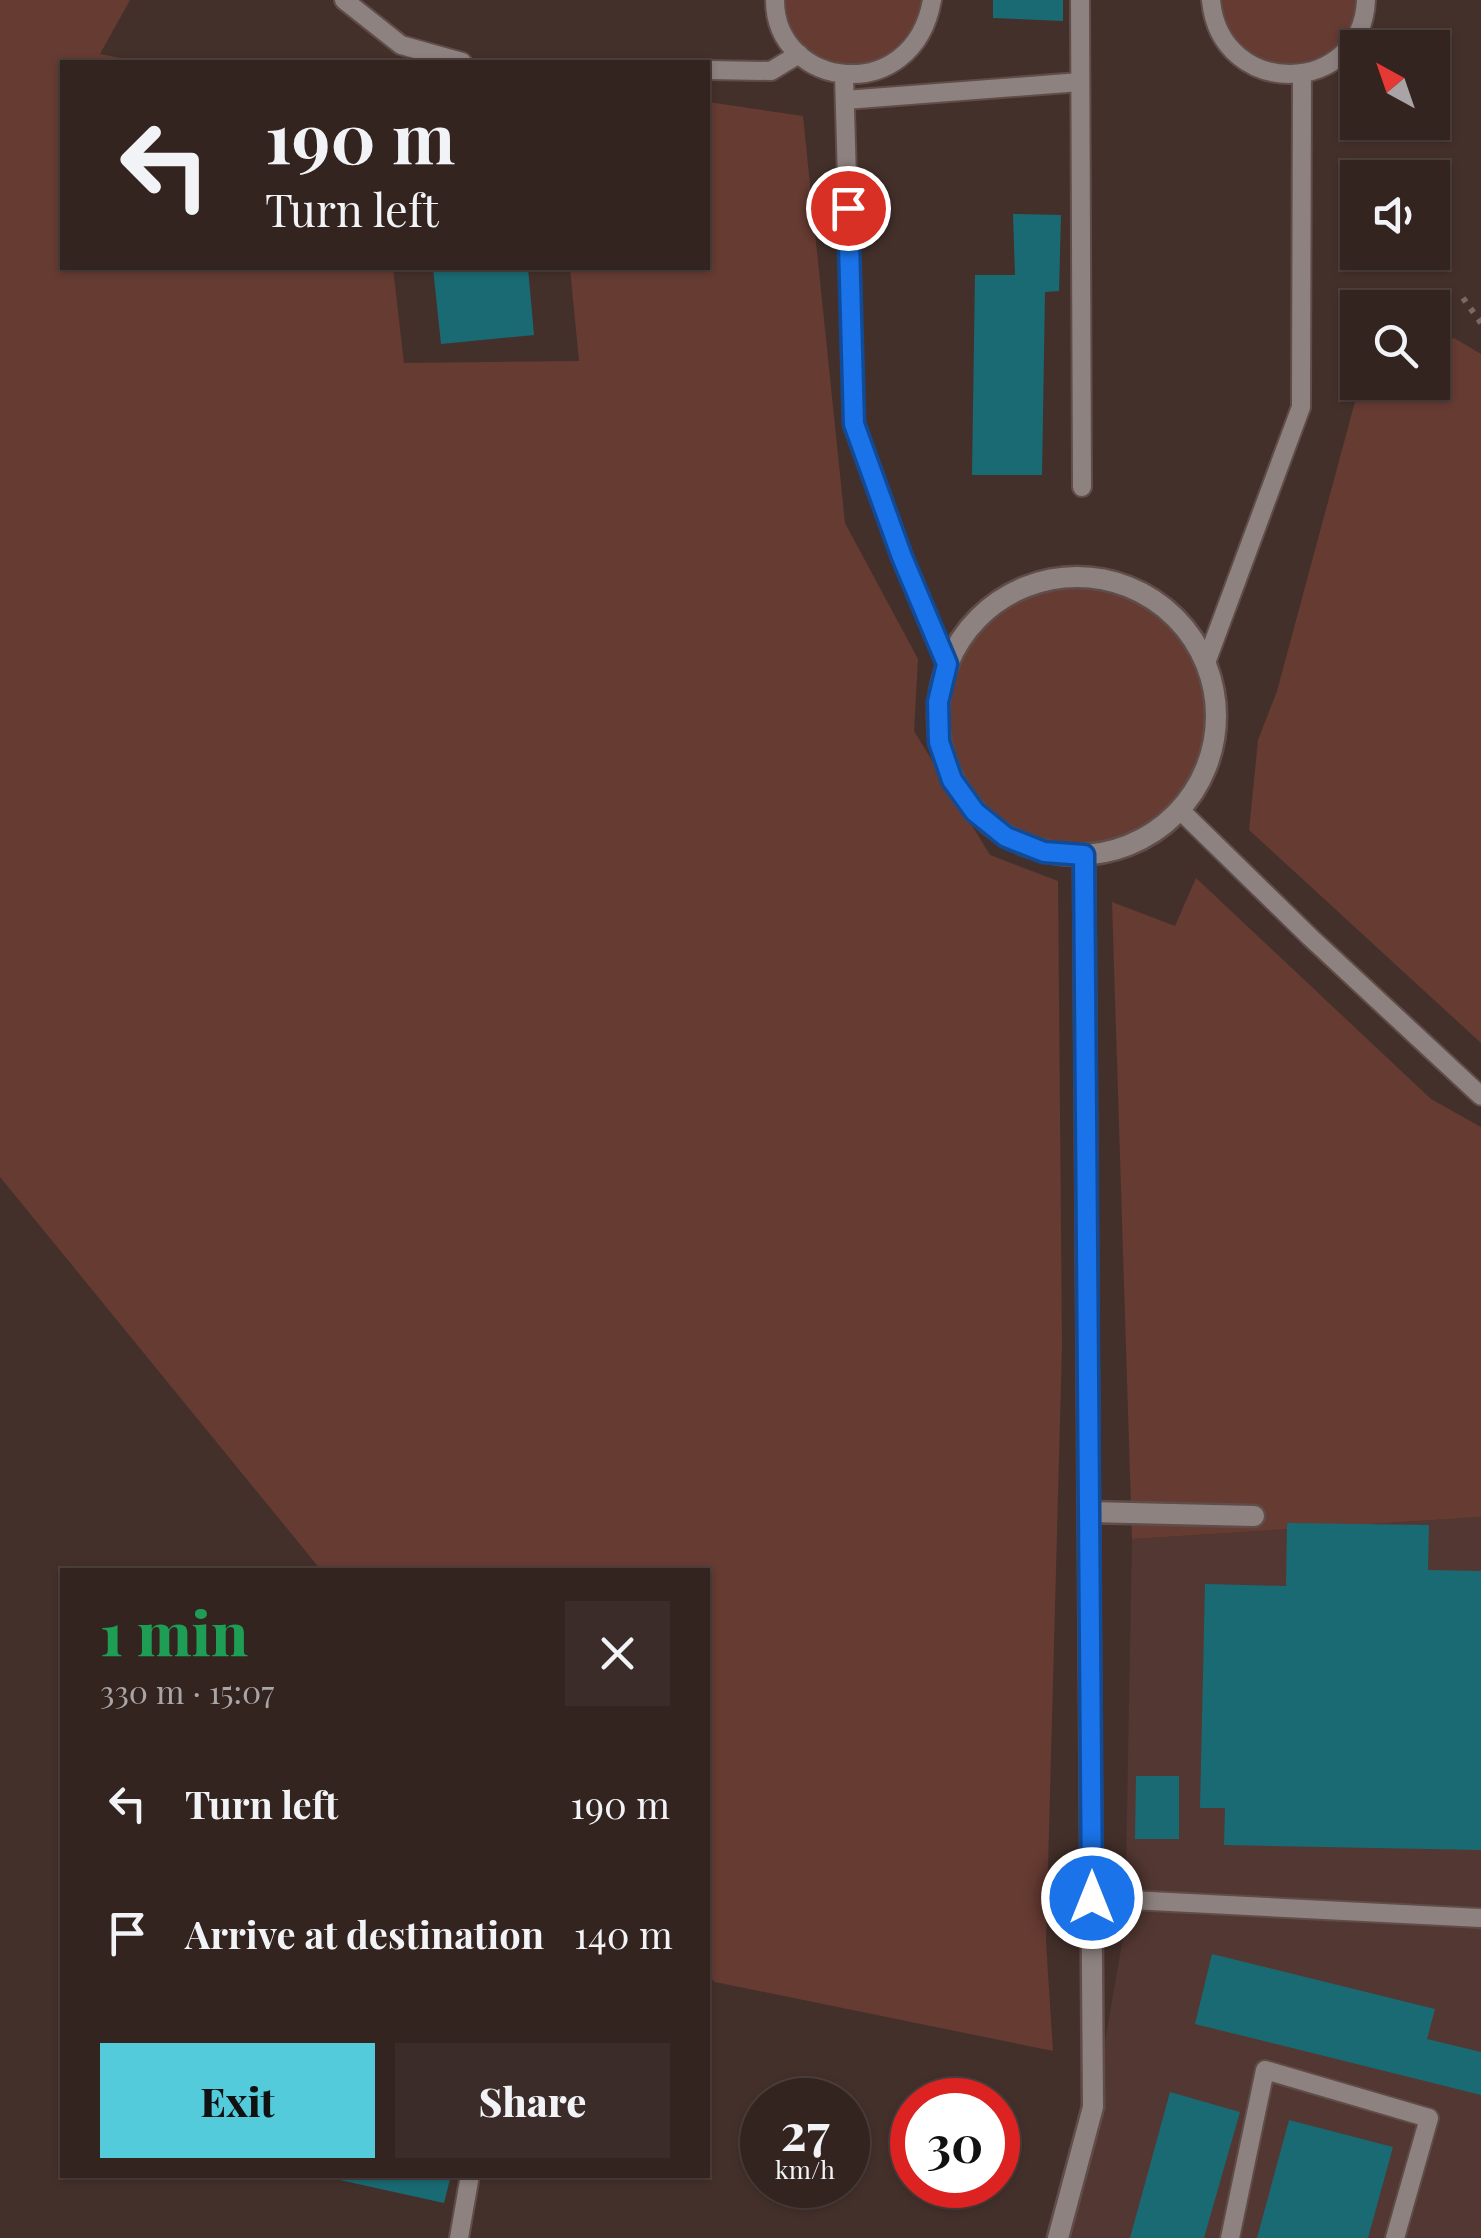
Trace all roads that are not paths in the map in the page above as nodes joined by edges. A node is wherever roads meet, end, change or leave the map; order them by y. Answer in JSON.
{"nodes":[{"id":1,"x":344,"y":0,"type":"edge"},
{"id":2,"x":775,"y":0,"type":"edge"},
{"id":3,"x":932,"y":0,"type":"edge"},
{"id":4,"x":1080,"y":0,"type":"edge"},
{"id":5,"x":1211,"y":0,"type":"edge"},
{"id":6,"x":1366,"y":0,"type":"edge"},
{"id":7,"x":799,"y":54,"type":"junction"},
{"id":8,"x":454,"y":60,"type":"edge"},
{"id":9,"x":710,"y":70,"type":"edge"},
{"id":10,"x":1302,"y":74,"type":"junction"},
{"id":11,"x":844,"y":75,"type":"junction"},
{"id":12,"x":1080,"y":82,"type":"junction"},
{"id":13,"x":845,"y":100,"type":"junction"},
{"id":14,"x":1082,"y":487,"type":"dead end"},
{"id":15,"x":1207,"y":660,"type":"junction"},
{"id":16,"x":947,"y":664,"type":"junction"},
{"id":17,"x":1180,"y":810,"type":"junction"},
{"id":18,"x":1084,"y":855,"type":"junction"},
{"id":19,"x":1481,"y":1096,"type":"edge"},
{"id":20,"x":1090,"y":1512,"type":"junction"},
{"id":21,"x":1254,"y":1516,"type":"dead end"},
{"id":22,"x":1092,"y":1898,"type":"junction"},
{"id":23,"x":1481,"y":1918,"type":"edge"},
{"id":24,"x":469,"y":2178,"type":"edge"},
{"id":25,"x":459,"y":2238,"type":"edge"},
{"id":26,"x":1058,"y":2238,"type":"edge"},
{"id":27,"x":1230,"y":2238,"type":"edge"},
{"id":28,"x":1395,"y":2238,"type":"edge"}],
"edges":[{"from":1,"to":8,"type":"lane"},
{"from":2,"to":7,"type":"lane"},
{"from":3,"to":11,"type":"lane"},
{"from":4,"to":12,"type":"lane"},
{"from":5,"to":10,"type":"lane"},
{"from":6,"to":10,"type":"lane"},
{"from":7,"to":9,"type":"lane"},
{"from":7,"to":11,"type":"lane"},
{"from":10,"to":15,"type":"lane"},
{"from":11,"to":13,"type":"lane"},
{"from":12,"to":13,"type":"lane"},
{"from":12,"to":14,"type":"lane"},
{"from":13,"to":16,"type":"lane"},
{"from":15,"to":16,"type":"street"},
{"from":15,"to":17,"type":"street"},
{"from":16,"to":18,"type":"street"},
{"from":17,"to":18,"type":"street"},
{"from":17,"to":19,"type":"lane"},
{"from":18,"to":20,"type":"street"},
{"from":20,"to":21,"type":"street"},
{"from":20,"to":22,"type":"street"},
{"from":22,"to":23,"type":"lane"},
{"from":22,"to":26,"type":"street"},
{"from":24,"to":25,"type":"lane"},
{"from":27,"to":28,"type":"lane"}]}
